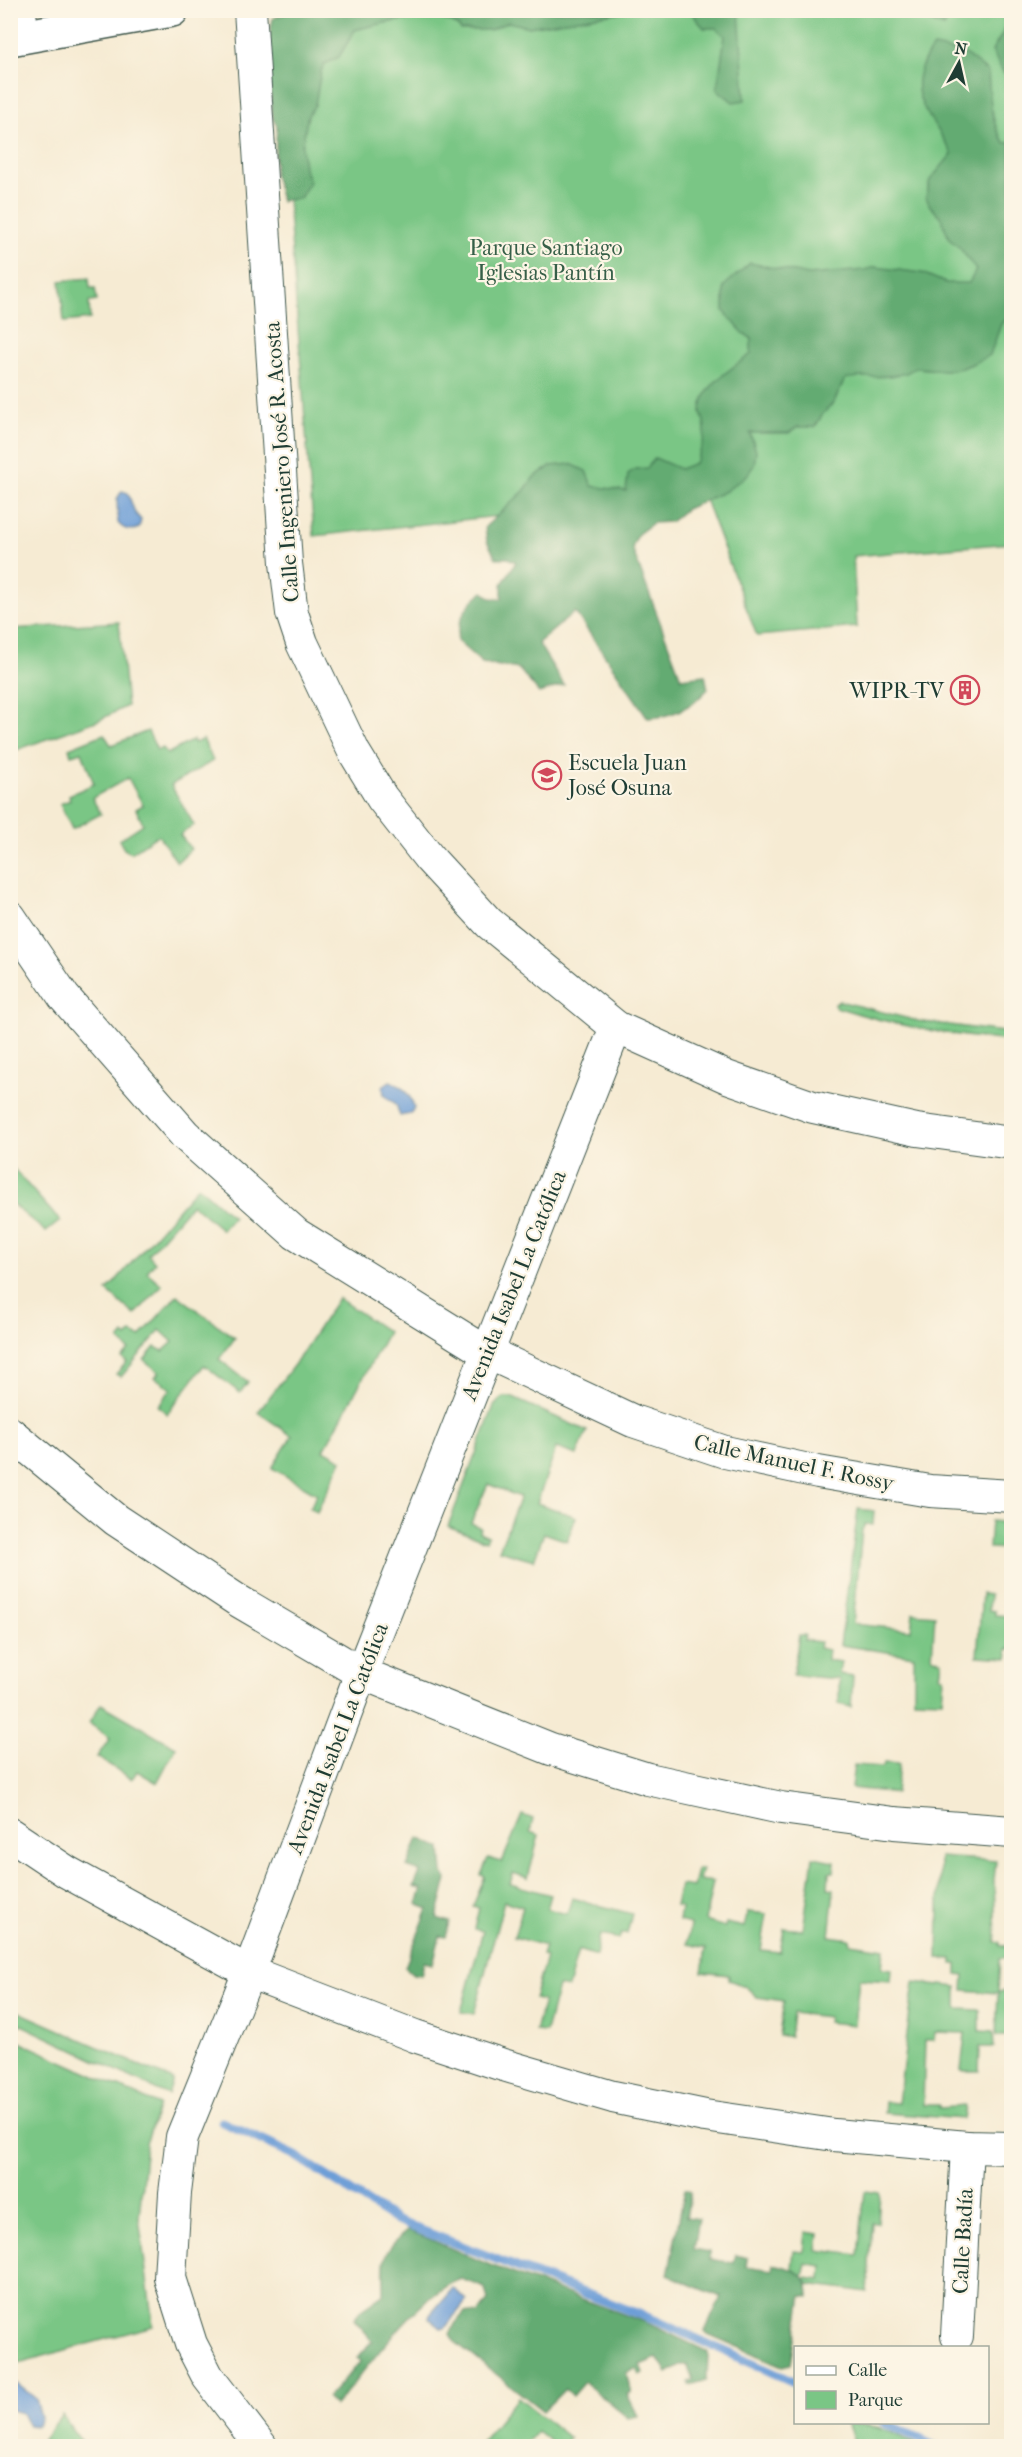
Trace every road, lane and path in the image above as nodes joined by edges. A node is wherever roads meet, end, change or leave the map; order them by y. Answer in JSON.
{"nodes":[{"id":1,"x":172,"y":10,"type":"edge"},
{"id":2,"x":250,"y":10,"type":"edge"},
{"id":3,"x":18,"y":29,"type":"edge"},
{"id":4,"x":10,"y":917,"type":"edge"},
{"id":5,"x":616,"y":1027,"type":"junction"},
{"id":6,"x":1011,"y":1143,"type":"edge"},
{"id":7,"x":486,"y":1353,"type":"junction"},
{"id":8,"x":10,"y":1433,"type":"edge"},
{"id":9,"x":1011,"y":1496,"type":"edge"},
{"id":10,"x":361,"y":1673,"type":"junction"},
{"id":11,"x":1011,"y":1832,"type":"edge"},
{"id":12,"x":10,"y":1834,"type":"edge"},
{"id":13,"x":249,"y":1972,"type":"junction"},
{"id":14,"x":967,"y":2146,"type":"junction"},
{"id":15,"x":1011,"y":2148,"type":"edge"},
{"id":16,"x":957,"y":2336,"type":"dead end"},
{"id":17,"x":261,"y":2446,"type":"edge"}],
"edges":[{"from":1,"to":3,"type":"street"},
{"from":2,"to":5,"type":"street","name":"Calle Ingeniero José R. Acosta"},
{"from":4,"to":7,"type":"street","name":"Calle Manuel F. Rossy"},
{"from":5,"to":6,"type":"street","name":"Calle Ingeniero José R. Acosta"},
{"from":5,"to":7,"type":"street","name":"Avenida Isabel La Católica"},
{"from":7,"to":9,"type":"street","name":"Calle Manuel F. Rossy"},
{"from":7,"to":10,"type":"street","name":"Avenida Isabel La Católica"},
{"from":8,"to":10,"type":"street"},
{"from":10,"to":11,"type":"street"},
{"from":10,"to":13,"type":"street","name":"Avenida Isabel La Católica"},
{"from":12,"to":13,"type":"street"},
{"from":13,"to":14,"type":"street"},
{"from":13,"to":17,"type":"street","name":"Avenida Isabel La Católica"},
{"from":14,"to":15,"type":"street"},
{"from":14,"to":16,"type":"street","name":"Calle Badía"}]}
